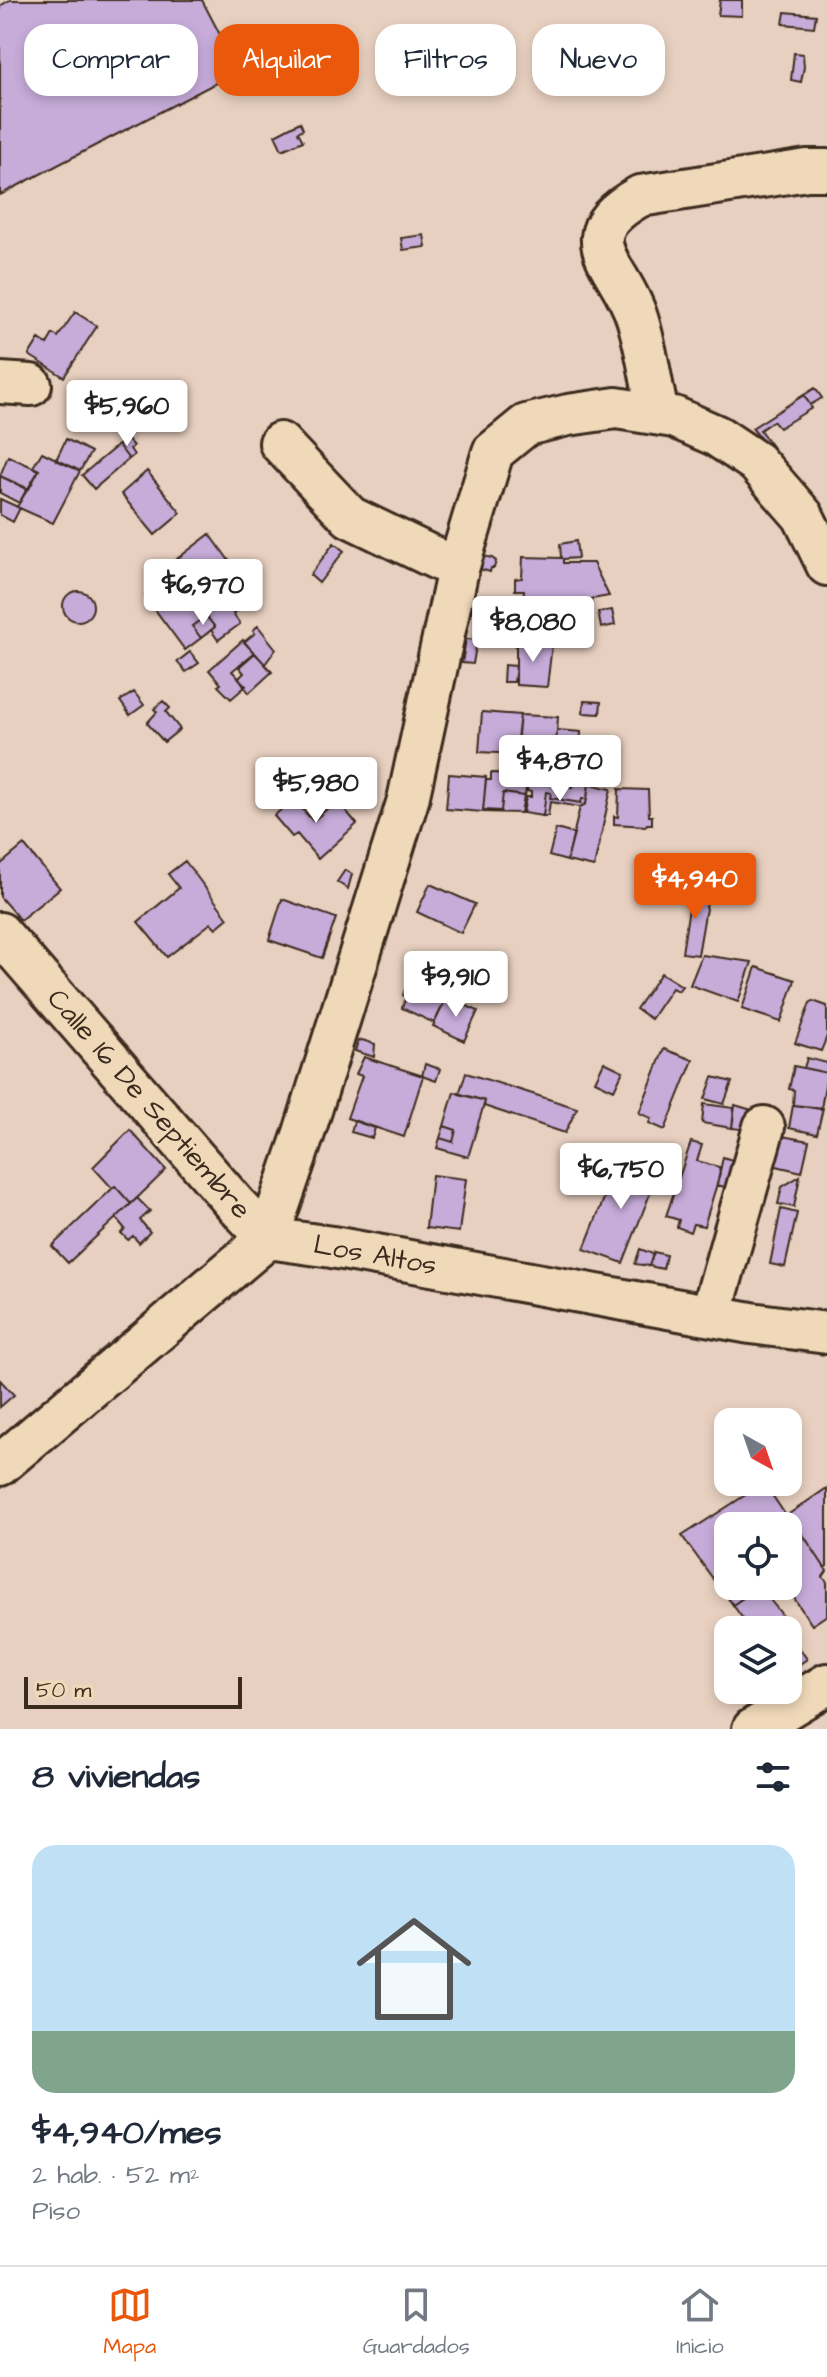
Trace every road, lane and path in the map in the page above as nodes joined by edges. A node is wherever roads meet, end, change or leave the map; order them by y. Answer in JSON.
{"nodes":[{"id":1,"x":827,"y":170,"type":"edge"},
{"id":2,"x":658,"y":414,"type":"junction"},
{"id":3,"x":280,"y":443,"type":"dead end"},
{"id":4,"x":827,"y":565,"type":"edge"},
{"id":5,"x":458,"y":569,"type":"junction"},
{"id":6,"x":0,"y":933,"type":"edge"},
{"id":7,"x":764,"y":1127,"type":"dead end"},
{"id":8,"x":268,"y":1238,"type":"junction"},
{"id":9,"x":711,"y":1315,"type":"junction"},
{"id":10,"x":827,"y":1333,"type":"edge"},
{"id":11,"x":0,"y":1465,"type":"edge"},
{"id":12,"x":827,"y":1684,"type":"edge"},
{"id":13,"x":753,"y":1729,"type":"edge"}],
"edges":[{"from":1,"to":2,"type":"street"},
{"from":2,"to":4,"type":"street"},
{"from":2,"to":5,"type":"street"},
{"from":3,"to":5,"type":"street"},
{"from":5,"to":8,"type":"street"},
{"from":6,"to":8,"type":"street","name":"Calle 16 De Septiembre"},
{"from":7,"to":9,"type":"street"},
{"from":8,"to":9,"type":"street","name":"Los Altos"},
{"from":8,"to":11,"type":"street"},
{"from":9,"to":10,"type":"street","name":"Los Altos"},
{"from":12,"to":13,"type":"street"}]}
